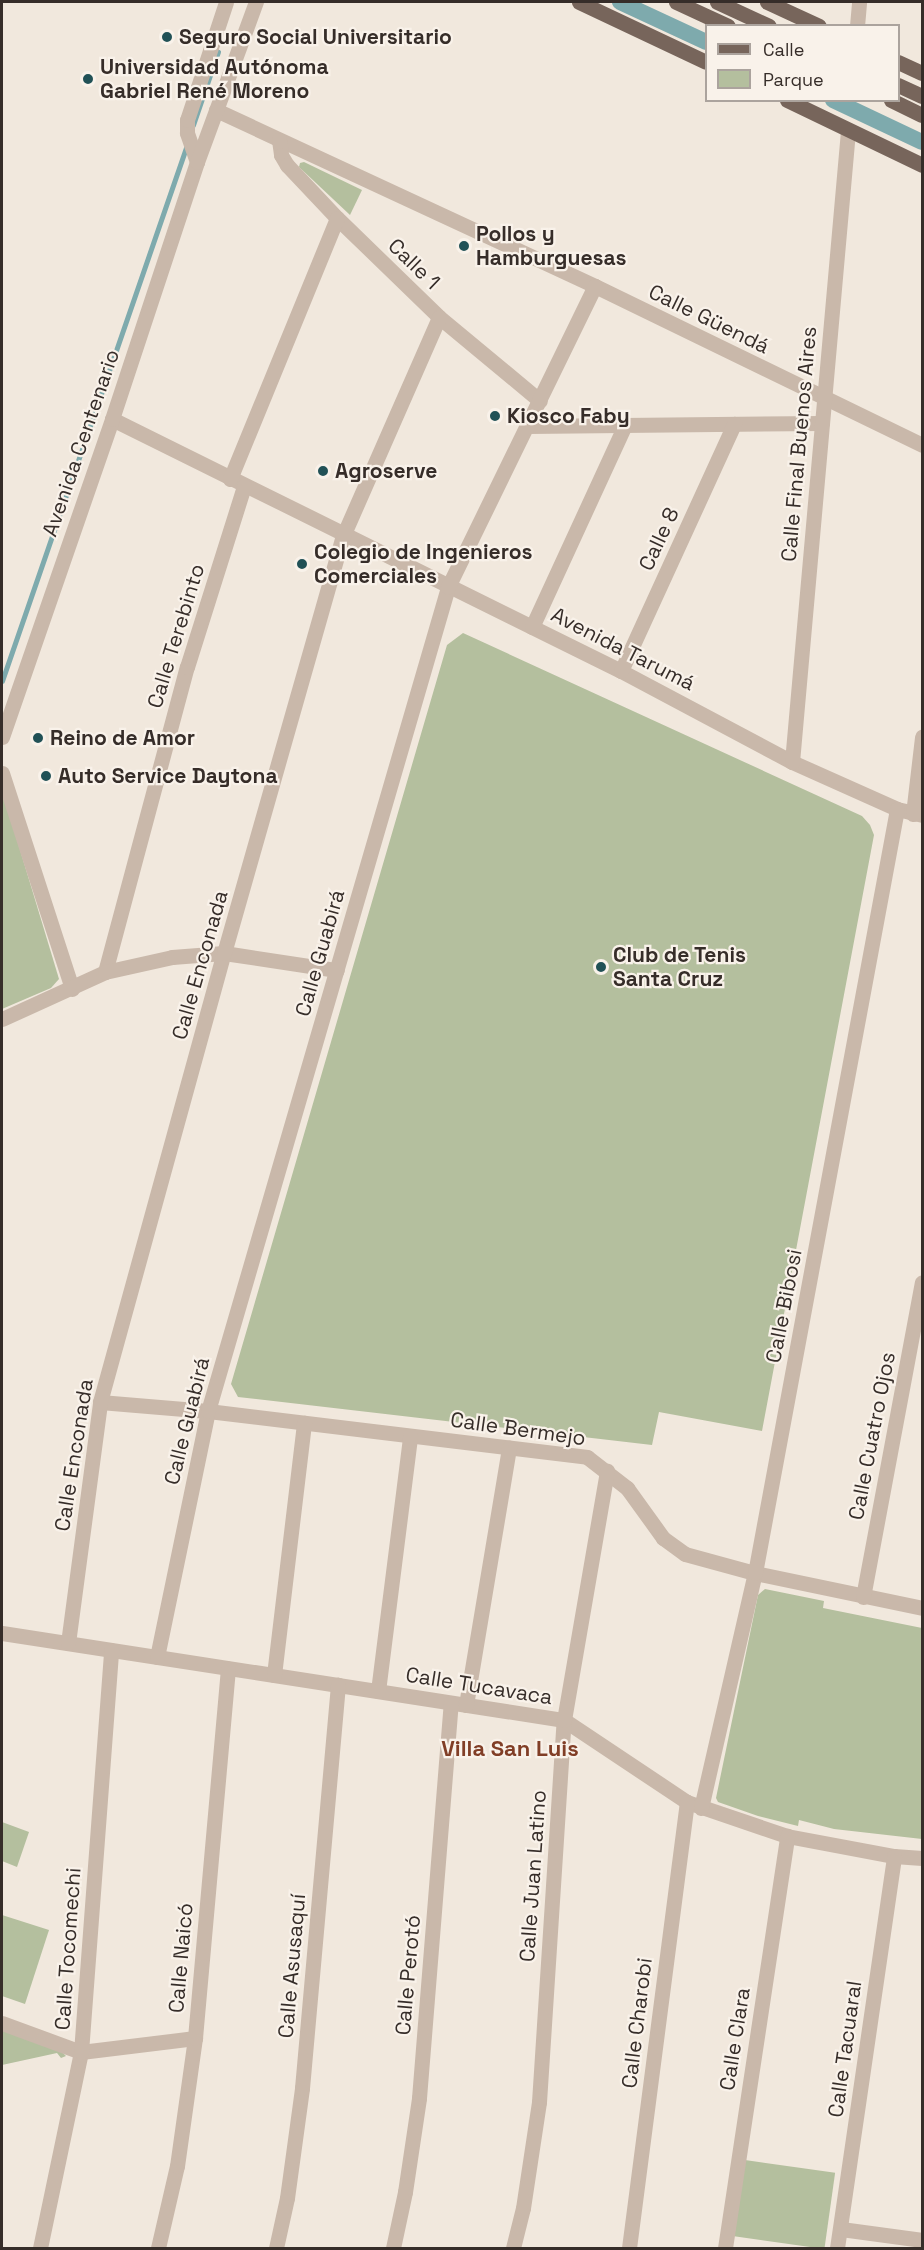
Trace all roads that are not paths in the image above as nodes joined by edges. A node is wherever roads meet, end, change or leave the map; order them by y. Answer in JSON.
{"nodes":[{"id":1,"x":226,"y":2,"type":"edge"},
{"id":2,"x":256,"y":2,"type":"edge"},
{"id":3,"x":579,"y":2,"type":"edge"},
{"id":4,"x":676,"y":2,"type":"edge"},
{"id":5,"x":717,"y":2,"type":"edge"},
{"id":6,"x":767,"y":2,"type":"edge"},
{"id":7,"x":860,"y":2,"type":"edge"},
{"id":8,"x":724,"y":24,"type":"edge"},
{"id":9,"x":765,"y":24,"type":"edge"},
{"id":10,"x":815,"y":24,"type":"edge"},
{"id":11,"x":857,"y":24,"type":"edge"},
{"id":12,"x":705,"y":62,"type":"edge"},
{"id":13,"x":900,"y":63,"type":"edge"},
{"id":14,"x":922,"y":74,"type":"edge"},
{"id":15,"x":900,"y":86,"type":"edge"},
{"id":16,"x":922,"y":96,"type":"edge"},
{"id":17,"x":791,"y":102,"type":"edge"},
{"id":18,"x":895,"y":102,"type":"edge"},
{"id":19,"x":216,"y":110,"type":"junction"},
{"id":20,"x":922,"y":115,"type":"edge"},
{"id":21,"x":848,"y":130,"type":"junction"},
{"id":22,"x":279,"y":140,"type":"junction"},
{"id":23,"x":194,"y":156,"type":"junction"},
{"id":24,"x":922,"y":165,"type":"edge"},
{"id":25,"x":338,"y":218,"type":"junction"},
{"id":26,"x":595,"y":286,"type":"junction"},
{"id":27,"x":439,"y":317,"type":"junction"},
{"id":28,"x":825,"y":400,"type":"junction"},
{"id":29,"x":540,"y":401,"type":"junction"},
{"id":30,"x":112,"y":419,"type":"junction"},
{"id":31,"x":822,"y":423,"type":"junction"},
{"id":32,"x":735,"y":424,"type":"junction"},
{"id":33,"x":626,"y":425,"type":"junction"},
{"id":34,"x":528,"y":426,"type":"junction"},
{"id":35,"x":922,"y":445,"type":"edge"},
{"id":36,"x":237,"y":483,"type":"junction"},
{"id":37,"x":343,"y":536,"type":"junction"},
{"id":38,"x":448,"y":587,"type":"junction"},
{"id":39,"x":532,"y":627,"type":"junction"},
{"id":40,"x":621,"y":671,"type":"junction"},
{"id":41,"x":2,"y":736,"type":"edge"},
{"id":42,"x":922,"y":737,"type":"edge"},
{"id":43,"x":792,"y":762,"type":"junction"},
{"id":44,"x":2,"y":773,"type":"edge"},
{"id":45,"x":897,"y":809,"type":"junction"},
{"id":46,"x":918,"y":814,"type":"edge"},
{"id":47,"x":224,"y":953,"type":"junction"},
{"id":48,"x":337,"y":970,"type":"junction"},
{"id":49,"x":105,"y":972,"type":"junction"},
{"id":50,"x":72,"y":989,"type":"junction"},
{"id":51,"x":2,"y":1019,"type":"edge"},
{"id":52,"x":922,"y":1282,"type":"edge"},
{"id":53,"x":100,"y":1402,"type":"junction"},
{"id":54,"x":208,"y":1411,"type":"junction"},
{"id":55,"x":304,"y":1423,"type":"junction"},
{"id":56,"x":410,"y":1436,"type":"junction"},
{"id":57,"x":509,"y":1448,"type":"junction"},
{"id":58,"x":608,"y":1471,"type":"junction"},
{"id":59,"x":755,"y":1573,"type":"junction"},
{"id":60,"x":863,"y":1597,"type":"junction"},
{"id":61,"x":922,"y":1608,"type":"edge"},
{"id":62,"x":2,"y":1634,"type":"edge"},
{"id":63,"x":68,"y":1643,"type":"junction"},
{"id":64,"x":111,"y":1650,"type":"junction"},
{"id":65,"x":157,"y":1657,"type":"junction"},
{"id":66,"x":228,"y":1668,"type":"junction"},
{"id":67,"x":274,"y":1675,"type":"junction"},
{"id":68,"x":338,"y":1685,"type":"junction"},
{"id":69,"x":378,"y":1691,"type":"junction"},
{"id":70,"x":458,"y":1704,"type":"junction"},
{"id":71,"x":564,"y":1720,"type":"junction"},
{"id":72,"x":694,"y":1805,"type":"junction"},
{"id":73,"x":788,"y":1836,"type":"junction"},
{"id":74,"x":894,"y":1856,"type":"junction"},
{"id":75,"x":922,"y":1858,"type":"edge"},
{"id":76,"x":2,"y":2023,"type":"edge"},
{"id":77,"x":195,"y":2038,"type":"junction"},
{"id":78,"x":81,"y":2052,"type":"junction"},
{"id":79,"x":841,"y":2229,"type":"junction"},
{"id":80,"x":922,"y":2240,"type":"edge"},
{"id":81,"x":40,"y":2248,"type":"edge"},
{"id":82,"x":158,"y":2248,"type":"edge"},
{"id":83,"x":276,"y":2248,"type":"edge"},
{"id":84,"x":393,"y":2248,"type":"edge"},
{"id":85,"x":513,"y":2248,"type":"edge"},
{"id":86,"x":629,"y":2248,"type":"edge"},
{"id":87,"x":725,"y":2248,"type":"edge"},
{"id":88,"x":837,"y":2248,"type":"edge"}],
"edges":[{"from":1,"to":23,"type":"street"},
{"from":2,"to":19,"type":"street","name":"Avenida Centenario"},
{"from":3,"to":12,"type":"main road"},
{"from":4,"to":8,"type":"main road"},
{"from":5,"to":9,"type":"main road"},
{"from":6,"to":10,"type":"main road"},
{"from":7,"to":11,"type":"street"},
{"from":13,"to":14,"type":"main road"},
{"from":15,"to":16,"type":"main road"},
{"from":17,"to":21,"type":"main road"},
{"from":18,"to":20,"type":"main road"},
{"from":19,"to":22,"type":"street","name":"Calle Güendá"},
{"from":19,"to":23,"type":"street","name":"Avenida Centenario"},
{"from":21,"to":24,"type":"main road"},
{"from":21,"to":28,"type":"street","name":"Calle Final Buenos Aires"},
{"from":22,"to":25,"type":"street","name":"Calle 1"},
{"from":22,"to":26,"type":"street","name":"Calle Güendá"},
{"from":23,"to":30,"type":"street","name":"Avenida Centenario"},
{"from":25,"to":27,"type":"street","name":"Calle 1"},
{"from":25,"to":36,"type":"street","name":"Calle Terebinto"},
{"from":26,"to":28,"type":"street","name":"Calle Güendá"},
{"from":26,"to":29,"type":"street","name":"Calle Guabirá"},
{"from":27,"to":29,"type":"street","name":"Calle 1"},
{"from":27,"to":37,"type":"street","name":"Calle Enconada"},
{"from":28,"to":31,"type":"street","name":"Calle Final Buenos Aires"},
{"from":28,"to":35,"type":"street","name":"Calle Güendá"},
{"from":29,"to":34,"type":"street","name":"Calle Guabirá"},
{"from":30,"to":36,"type":"street","name":"Avenida Tarumá"},
{"from":30,"to":41,"type":"street","name":"Avenida Centenario"},
{"from":31,"to":32,"type":"street"},
{"from":31,"to":43,"type":"street","name":"Calle Final Buenos Aires"},
{"from":32,"to":33,"type":"street"},
{"from":32,"to":40,"type":"street","name":"Calle 8"},
{"from":33,"to":34,"type":"street"},
{"from":33,"to":39,"type":"street"},
{"from":34,"to":38,"type":"street","name":"Calle Guabirá"},
{"from":36,"to":37,"type":"street","name":"Avenida Tarumá"},
{"from":36,"to":49,"type":"street","name":"Calle Terebinto"},
{"from":37,"to":38,"type":"street","name":"Avenida Tarumá"},
{"from":37,"to":47,"type":"street","name":"Calle Enconada"},
{"from":38,"to":39,"type":"street","name":"Avenida Tarumá"},
{"from":38,"to":48,"type":"street","name":"Calle Guabirá"},
{"from":39,"to":40,"type":"street","name":"Avenida Tarumá"},
{"from":40,"to":43,"type":"street","name":"Avenida Tarumá"},
{"from":42,"to":46,"type":"street"},
{"from":43,"to":45,"type":"street","name":"Avenida Tarumá"},
{"from":44,"to":50,"type":"street"},
{"from":45,"to":46,"type":"street","name":"Avenida Tarumá"},
{"from":45,"to":59,"type":"street","name":"Calle Bibosi"},
{"from":47,"to":48,"type":"street"},
{"from":47,"to":49,"type":"street"},
{"from":47,"to":53,"type":"street","name":"Calle Enconada"},
{"from":48,"to":54,"type":"street","name":"Calle Guabirá"},
{"from":49,"to":50,"type":"street"},
{"from":50,"to":51,"type":"street"},
{"from":52,"to":60,"type":"street","name":"Calle Cuatro Ojos"},
{"from":53,"to":54,"type":"street","name":"Calle Bermejo"},
{"from":53,"to":63,"type":"street","name":"Calle Enconada"},
{"from":54,"to":55,"type":"street","name":"Calle Bermejo"},
{"from":54,"to":65,"type":"street","name":"Calle Guabirá"},
{"from":55,"to":56,"type":"street","name":"Calle Bermejo"},
{"from":55,"to":67,"type":"street"},
{"from":56,"to":57,"type":"street","name":"Calle Bermejo"},
{"from":56,"to":69,"type":"street"},
{"from":57,"to":58,"type":"street","name":"Calle Bermejo"},
{"from":57,"to":70,"type":"street","name":"Calle Perotó"},
{"from":58,"to":59,"type":"street","name":"Calle Bermejo"},
{"from":58,"to":71,"type":"street","name":"Calle Juan Latino"},
{"from":59,"to":60,"type":"street","name":"Calle Bermejo"},
{"from":59,"to":72,"type":"street","name":"Calle Bibosi"},
{"from":60,"to":61,"type":"street","name":"Calle Bermejo"},
{"from":62,"to":63,"type":"street","name":"Calle Tucavaca"},
{"from":63,"to":64,"type":"street","name":"Calle Tucavaca"},
{"from":64,"to":65,"type":"street","name":"Calle Tucavaca"},
{"from":64,"to":78,"type":"street","name":"Calle Tocomechi"},
{"from":65,"to":66,"type":"street","name":"Calle Tucavaca"},
{"from":66,"to":67,"type":"street","name":"Calle Tucavaca"},
{"from":66,"to":77,"type":"street","name":"Calle Naicó"},
{"from":67,"to":68,"type":"street","name":"Calle Tucavaca"},
{"from":68,"to":69,"type":"street","name":"Calle Tucavaca"},
{"from":68,"to":83,"type":"street","name":"Calle Asusaquí"},
{"from":69,"to":70,"type":"street","name":"Calle Tucavaca"},
{"from":70,"to":71,"type":"street","name":"Calle Tucavaca"},
{"from":70,"to":84,"type":"street","name":"Calle Perotó"},
{"from":71,"to":72,"type":"street","name":"Calle Tucavaca"},
{"from":71,"to":85,"type":"street","name":"Calle Juan Latino"},
{"from":72,"to":73,"type":"street","name":"Calle Tucavaca"},
{"from":72,"to":86,"type":"street","name":"Calle Charobi"},
{"from":73,"to":74,"type":"street","name":"Calle Tucavaca"},
{"from":73,"to":87,"type":"street","name":"Calle Clara"},
{"from":74,"to":75,"type":"street","name":"Calle Tucavaca"},
{"from":74,"to":79,"type":"street","name":"Calle Tacuaral"},
{"from":76,"to":78,"type":"street"},
{"from":77,"to":78,"type":"street"},
{"from":77,"to":82,"type":"street","name":"Calle Naicó"},
{"from":78,"to":81,"type":"street","name":"Calle Tocomechi"},
{"from":79,"to":80,"type":"street"},
{"from":79,"to":88,"type":"street","name":"Calle Tacuaral"}]}
